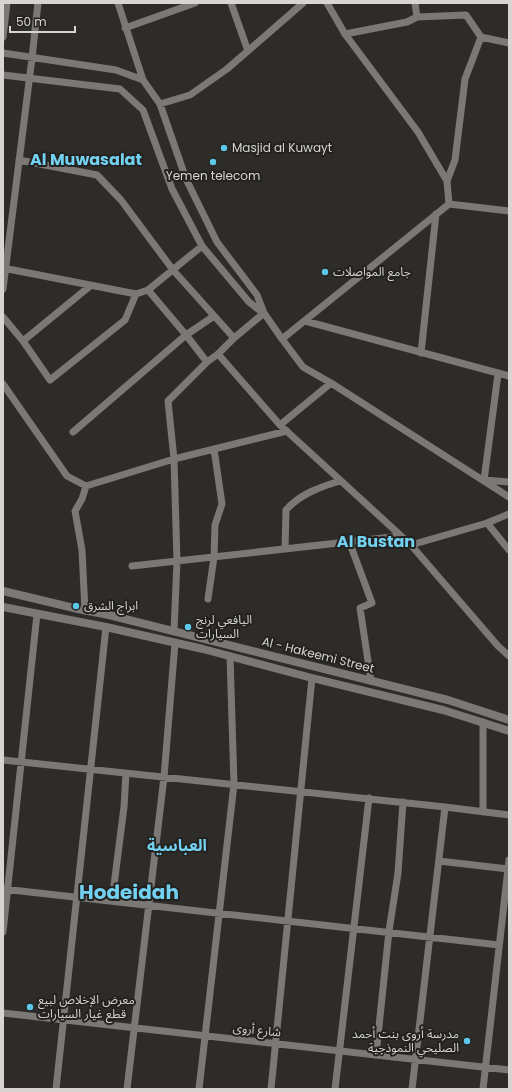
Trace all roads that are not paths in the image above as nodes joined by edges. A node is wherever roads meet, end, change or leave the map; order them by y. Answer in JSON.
{"nodes":[{"id":1,"x":7,"y":3,"type":"edge"},
{"id":2,"x":38,"y":3,"type":"edge"},
{"id":3,"x":118,"y":3,"type":"edge"},
{"id":4,"x":195,"y":3,"type":"edge"},
{"id":5,"x":231,"y":3,"type":"edge"},
{"id":6,"x":303,"y":3,"type":"edge"},
{"id":7,"x":326,"y":3,"type":"edge"},
{"id":8,"x":415,"y":3,"type":"edge"},
{"id":9,"x":417,"y":17,"type":"junction"},
{"id":10,"x":125,"y":28,"type":"junction"},
{"id":11,"x":345,"y":34,"type":"junction"},
{"id":12,"x":3,"y":37,"type":"edge"},
{"id":13,"x":481,"y":37,"type":"junction"},
{"id":14,"x":509,"y":44,"type":"edge"},
{"id":15,"x":248,"y":51,"type":"junction"},
{"id":16,"x":3,"y":53,"type":"edge"},
{"id":17,"x":32,"y":58,"type":"junction"},
{"id":18,"x":3,"y":75,"type":"edge"},
{"id":19,"x":30,"y":77,"type":"junction"},
{"id":20,"x":143,"y":80,"type":"junction"},
{"id":21,"x":160,"y":104,"type":"junction"},
{"id":22,"x":19,"y":160,"type":"junction"},
{"id":23,"x":447,"y":181,"type":"junction"},
{"id":24,"x":449,"y":204,"type":"junction"},
{"id":25,"x":509,"y":211,"type":"edge"},
{"id":26,"x":436,"y":214,"type":"junction"},
{"id":27,"x":202,"y":246,"type":"junction"},
{"id":28,"x":4,"y":268,"type":"edge"},
{"id":29,"x":173,"y":270,"type":"junction"},
{"id":30,"x":90,"y":286,"type":"junction"},
{"id":31,"x":3,"y":289,"type":"edge"},
{"id":32,"x":148,"y":290,"type":"junction"},
{"id":33,"x":136,"y":294,"type":"junction"},
{"id":34,"x":264,"y":313,"type":"junction"},
{"id":35,"x":214,"y":316,"type":"junction"},
{"id":36,"x":3,"y":317,"type":"edge"},
{"id":37,"x":305,"y":321,"type":"junction"},
{"id":38,"x":186,"y":335,"type":"junction"},
{"id":39,"x":234,"y":338,"type":"junction"},
{"id":40,"x":282,"y":339,"type":"junction"},
{"id":41,"x":23,"y":341,"type":"junction"},
{"id":42,"x":421,"y":353,"type":"junction"},
{"id":43,"x":218,"y":354,"type":"junction"},
{"id":44,"x":207,"y":362,"type":"junction"},
{"id":45,"x":498,"y":374,"type":"junction"},
{"id":46,"x":509,"y":376,"type":"edge"},
{"id":47,"x":331,"y":383,"type":"junction"},
{"id":48,"x":3,"y":384,"type":"edge"},
{"id":49,"x":280,"y":425,"type":"junction"},
{"id":50,"x":73,"y":432,"type":"dead end"},
{"id":51,"x":287,"y":432,"type":"junction"},
{"id":52,"x":214,"y":449,"type":"junction"},
{"id":53,"x":174,"y":459,"type":"junction"},
{"id":54,"x":484,"y":480,"type":"junction"},
{"id":55,"x":340,"y":481,"type":"junction"},
{"id":56,"x":509,"y":482,"type":"edge"},
{"id":57,"x":86,"y":486,"type":"junction"},
{"id":58,"x":509,"y":497,"type":"edge"},
{"id":59,"x":509,"y":514,"type":"edge"},
{"id":60,"x":487,"y":523,"type":"junction"},
{"id":61,"x":401,"y":536,"type":"junction"},
{"id":62,"x":349,"y":541,"type":"junction"},
{"id":63,"x":411,"y":545,"type":"junction"},
{"id":64,"x":285,"y":548,"type":"junction"},
{"id":65,"x":509,"y":550,"type":"edge"},
{"id":66,"x":214,"y":557,"type":"junction"},
{"id":67,"x":177,"y":561,"type":"junction"},
{"id":68,"x":132,"y":566,"type":"dead end"},
{"id":69,"x":3,"y":591,"type":"edge"},
{"id":70,"x":208,"y":598,"type":"dead end"},
{"id":71,"x":3,"y":607,"type":"edge"},
{"id":72,"x":85,"y":611,"type":"junction"},
{"id":73,"x":37,"y":614,"type":"junction"},
{"id":74,"x":106,"y":626,"type":"junction"},
{"id":75,"x":174,"y":631,"type":"junction"},
{"id":76,"x":175,"y":643,"type":"junction"},
{"id":77,"x":230,"y":656,"type":"junction"},
{"id":78,"x":509,"y":656,"type":"edge"},
{"id":79,"x":312,"y":678,"type":"junction"},
{"id":80,"x":371,"y":681,"type":"junction"},
{"id":81,"x":509,"y":720,"type":"edge"},
{"id":82,"x":483,"y":722,"type":"junction"},
{"id":83,"x":509,"y":731,"type":"edge"},
{"id":84,"x":3,"y":760,"type":"edge"},
{"id":85,"x":22,"y":762,"type":"junction"},
{"id":86,"x":91,"y":769,"type":"junction"},
{"id":87,"x":126,"y":773,"type":"junction"},
{"id":88,"x":164,"y":777,"type":"junction"},
{"id":89,"x":234,"y":784,"type":"junction"},
{"id":90,"x":301,"y":791,"type":"junction"},
{"id":91,"x":369,"y":798,"type":"junction"},
{"id":92,"x":403,"y":802,"type":"junction"},
{"id":93,"x":445,"y":807,"type":"junction"},
{"id":94,"x":483,"y":812,"type":"junction"},
{"id":95,"x":509,"y":815,"type":"edge"},
{"id":96,"x":509,"y":860,"type":"edge"},
{"id":97,"x":439,"y":861,"type":"junction"},
{"id":98,"x":508,"y":869,"type":"junction"},
{"id":99,"x":5,"y":889,"type":"edge"},
{"id":100,"x":77,"y":897,"type":"junction"},
{"id":101,"x":112,"y":901,"type":"junction"},
{"id":102,"x":149,"y":905,"type":"junction"},
{"id":103,"x":219,"y":913,"type":"junction"},
{"id":104,"x":288,"y":921,"type":"junction"},
{"id":105,"x":354,"y":927,"type":"junction"},
{"id":106,"x":389,"y":931,"type":"junction"},
{"id":107,"x":3,"y":932,"type":"edge"},
{"id":108,"x":430,"y":936,"type":"junction"},
{"id":109,"x":499,"y":945,"type":"junction"},
{"id":110,"x":3,"y":1013,"type":"edge"},
{"id":111,"x":64,"y":1020,"type":"junction"},
{"id":112,"x":134,"y":1028,"type":"junction"},
{"id":113,"x":205,"y":1036,"type":"junction"},
{"id":114,"x":276,"y":1044,"type":"junction"},
{"id":115,"x":339,"y":1051,"type":"junction"},
{"id":116,"x":376,"y":1055,"type":"junction"},
{"id":117,"x":416,"y":1059,"type":"junction"},
{"id":118,"x":485,"y":1067,"type":"junction"},
{"id":119,"x":509,"y":1070,"type":"edge"},
{"id":120,"x":56,"y":1089,"type":"edge"},
{"id":121,"x":127,"y":1089,"type":"edge"},
{"id":122,"x":199,"y":1089,"type":"edge"},
{"id":123,"x":271,"y":1089,"type":"edge"},
{"id":124,"x":335,"y":1089,"type":"edge"},
{"id":125,"x":412,"y":1089,"type":"edge"},
{"id":126,"x":483,"y":1089,"type":"edge"}],
"edges":[{"from":1,"to":12,"type":"street"},
{"from":2,"to":17,"type":"street"},
{"from":3,"to":10,"type":"street"},
{"from":4,"to":10,"type":"street"},
{"from":5,"to":15,"type":"street"},
{"from":6,"to":15,"type":"street"},
{"from":7,"to":11,"type":"street"},
{"from":8,"to":9,"type":"street"},
{"from":9,"to":11,"type":"street"},
{"from":9,"to":13,"type":"street"},
{"from":10,"to":20,"type":"street"},
{"from":11,"to":23,"type":"street"},
{"from":13,"to":14,"type":"street"},
{"from":13,"to":23,"type":"street"},
{"from":15,"to":21,"type":"street"},
{"from":16,"to":17,"type":"street"},
{"from":17,"to":19,"type":"street"},
{"from":17,"to":20,"type":"street"},
{"from":18,"to":19,"type":"street"},
{"from":19,"to":22,"type":"street"},
{"from":19,"to":27,"type":"street"},
{"from":20,"to":21,"type":"street"},
{"from":21,"to":34,"type":"street"},
{"from":22,"to":28,"type":"street"},
{"from":22,"to":29,"type":"street"},
{"from":23,"to":24,"type":"street"},
{"from":24,"to":25,"type":"street"},
{"from":24,"to":26,"type":"street"},
{"from":26,"to":37,"type":"street"},
{"from":26,"to":42,"type":"street"},
{"from":27,"to":29,"type":"street"},
{"from":27,"to":34,"type":"street"},
{"from":28,"to":30,"type":"street"},
{"from":28,"to":31,"type":"street"},
{"from":29,"to":32,"type":"street"},
{"from":29,"to":35,"type":"street"},
{"from":30,"to":33,"type":"street"},
{"from":30,"to":41,"type":"street"},
{"from":32,"to":33,"type":"street"},
{"from":32,"to":38,"type":"street"},
{"from":33,"to":41,"type":"street"},
{"from":34,"to":39,"type":"street"},
{"from":34,"to":40,"type":"street"},
{"from":35,"to":38,"type":"street"},
{"from":35,"to":39,"type":"street"},
{"from":36,"to":41,"type":"street"},
{"from":37,"to":40,"type":"street"},
{"from":37,"to":42,"type":"street"},
{"from":38,"to":44,"type":"street"},
{"from":38,"to":50,"type":"street"},
{"from":39,"to":43,"type":"street"},
{"from":40,"to":47,"type":"street"},
{"from":42,"to":45,"type":"street"},
{"from":43,"to":44,"type":"street"},
{"from":43,"to":49,"type":"street"},
{"from":44,"to":53,"type":"street"},
{"from":45,"to":46,"type":"street"},
{"from":45,"to":54,"type":"street"},
{"from":47,"to":49,"type":"street"},
{"from":47,"to":54,"type":"street"},
{"from":48,"to":57,"type":"street"},
{"from":49,"to":51,"type":"street"},
{"from":51,"to":52,"type":"street"},
{"from":51,"to":55,"type":"street"},
{"from":52,"to":53,"type":"street"},
{"from":52,"to":66,"type":"street"},
{"from":53,"to":57,"type":"street"},
{"from":53,"to":67,"type":"street"},
{"from":54,"to":56,"type":"street"},
{"from":54,"to":58,"type":"street"},
{"from":55,"to":61,"type":"street"},
{"from":55,"to":64,"type":"street"},
{"from":57,"to":72,"type":"street"},
{"from":59,"to":60,"type":"street"},
{"from":60,"to":63,"type":"street"},
{"from":60,"to":65,"type":"street"},
{"from":61,"to":62,"type":"street"},
{"from":61,"to":63,"type":"street"},
{"from":62,"to":64,"type":"street"},
{"from":62,"to":80,"type":"street"},
{"from":63,"to":78,"type":"street"},
{"from":64,"to":66,"type":"street"},
{"from":66,"to":67,"type":"street"},
{"from":66,"to":70,"type":"street"},
{"from":67,"to":68,"type":"street"},
{"from":67,"to":75,"type":"street"},
{"from":69,"to":72,"type":"street","name":"Al - Hakeemi Street"},
{"from":71,"to":73,"type":"street","name":"Al - Hakeemi Street"},
{"from":72,"to":75,"type":"street","name":"Al - Hakeemi Street"},
{"from":73,"to":74,"type":"street","name":"Al - Hakeemi Street"},
{"from":73,"to":85,"type":"street"},
{"from":74,"to":76,"type":"street","name":"Al - Hakeemi Street"},
{"from":74,"to":86,"type":"street"},
{"from":75,"to":80,"type":"street","name":"Al - Hakeemi Street"},
{"from":76,"to":77,"type":"street","name":"Al - Hakeemi Street"},
{"from":76,"to":88,"type":"street"},
{"from":77,"to":79,"type":"street","name":"Al - Hakeemi Street"},
{"from":77,"to":89,"type":"street"},
{"from":79,"to":82,"type":"street","name":"Al - Hakeemi Street"},
{"from":79,"to":90,"type":"street"},
{"from":80,"to":81,"type":"street","name":"Al - Hakeemi Street"},
{"from":82,"to":83,"type":"street","name":"Al - Hakeemi Street"},
{"from":82,"to":94,"type":"street"},
{"from":84,"to":85,"type":"street"},
{"from":85,"to":86,"type":"street"},
{"from":85,"to":99,"type":"street"},
{"from":86,"to":87,"type":"street"},
{"from":86,"to":100,"type":"street"},
{"from":87,"to":88,"type":"street"},
{"from":87,"to":101,"type":"street"},
{"from":88,"to":89,"type":"street"},
{"from":88,"to":102,"type":"street"},
{"from":89,"to":90,"type":"street"},
{"from":89,"to":103,"type":"street"},
{"from":90,"to":91,"type":"street"},
{"from":90,"to":104,"type":"street"},
{"from":91,"to":92,"type":"street"},
{"from":91,"to":105,"type":"street"},
{"from":92,"to":93,"type":"street"},
{"from":92,"to":106,"type":"street"},
{"from":93,"to":94,"type":"street"},
{"from":93,"to":97,"type":"street"},
{"from":94,"to":95,"type":"street"},
{"from":96,"to":98,"type":"street"},
{"from":97,"to":98,"type":"street"},
{"from":97,"to":108,"type":"street"},
{"from":98,"to":109,"type":"street"},
{"from":99,"to":100,"type":"street"},
{"from":99,"to":107,"type":"street"},
{"from":100,"to":101,"type":"street"},
{"from":100,"to":111,"type":"street"},
{"from":101,"to":102,"type":"street"},
{"from":102,"to":103,"type":"street"},
{"from":102,"to":112,"type":"street"},
{"from":103,"to":104,"type":"street"},
{"from":103,"to":113,"type":"street"},
{"from":104,"to":105,"type":"street"},
{"from":104,"to":114,"type":"street"},
{"from":105,"to":106,"type":"street"},
{"from":105,"to":115,"type":"street"},
{"from":106,"to":108,"type":"street"},
{"from":106,"to":116,"type":"street"},
{"from":108,"to":109,"type":"street"},
{"from":108,"to":117,"type":"street"},
{"from":109,"to":118,"type":"street"},
{"from":110,"to":111,"type":"street","name":"شارع أروى"},
{"from":111,"to":112,"type":"street","name":"شارع أروى"},
{"from":111,"to":120,"type":"street"},
{"from":112,"to":113,"type":"street","name":"شارع أروى"},
{"from":112,"to":121,"type":"street"},
{"from":113,"to":114,"type":"street","name":"شارع أروى"},
{"from":113,"to":122,"type":"street"},
{"from":114,"to":115,"type":"street","name":"شارع أروى"},
{"from":114,"to":123,"type":"street"},
{"from":115,"to":116,"type":"street","name":"شارع أروى"},
{"from":115,"to":124,"type":"street"},
{"from":116,"to":117,"type":"street","name":"شارع أروى"},
{"from":117,"to":118,"type":"street","name":"شارع أروى"},
{"from":117,"to":125,"type":"street"},
{"from":118,"to":119,"type":"street","name":"شارع أروى"},
{"from":118,"to":126,"type":"street"}]}
